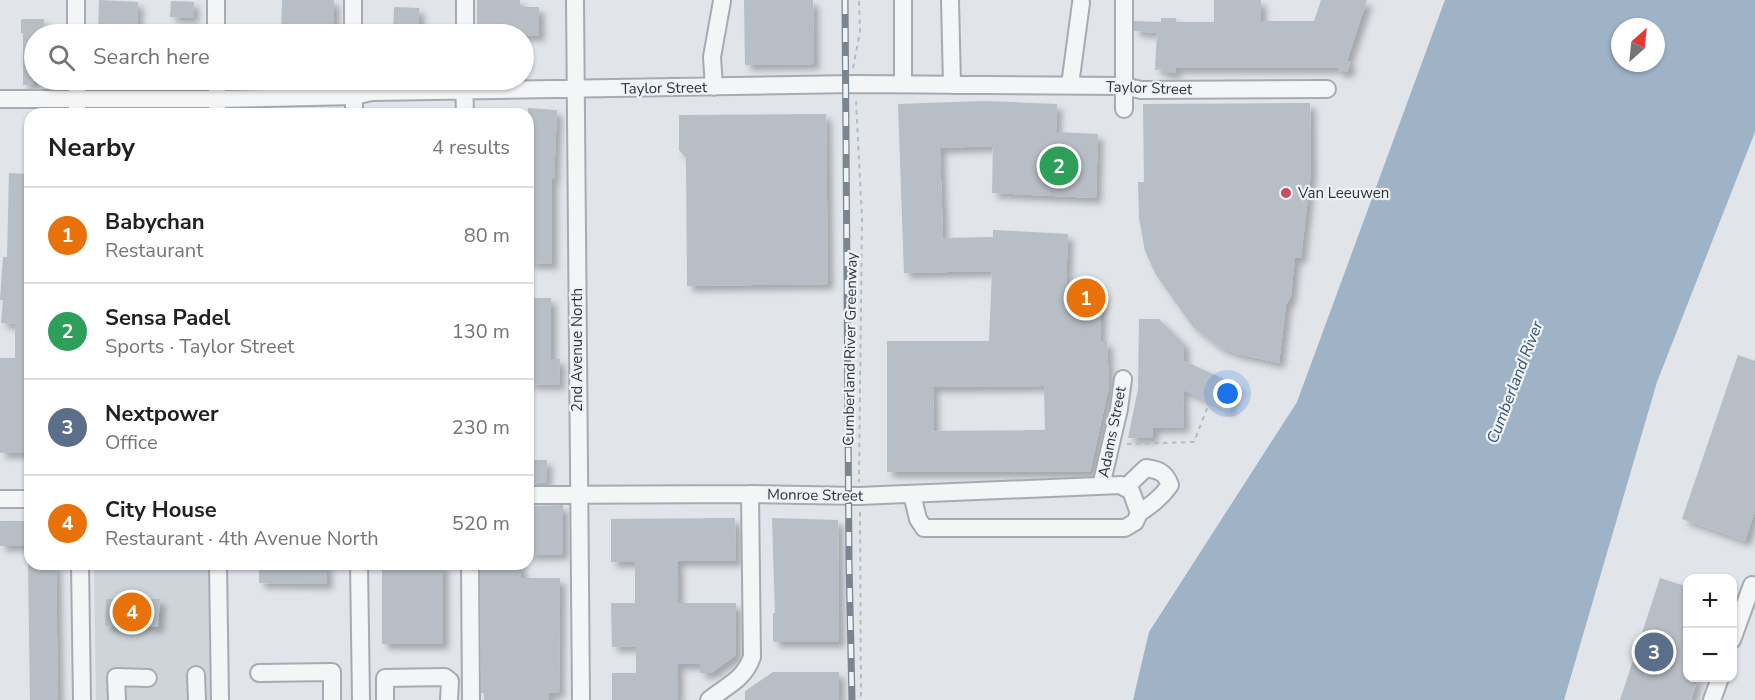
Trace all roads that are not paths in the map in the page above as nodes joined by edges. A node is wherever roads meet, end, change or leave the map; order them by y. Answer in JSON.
{"nodes":[{"id":1,"x":76,"y":0,"type":"edge"},
{"id":2,"x":216,"y":0,"type":"edge"},
{"id":3,"x":353,"y":0,"type":"edge"},
{"id":4,"x":465,"y":0,"type":"edge"},
{"id":5,"x":574,"y":0,"type":"edge"},
{"id":6,"x":903,"y":0,"type":"edge"},
{"id":7,"x":950,"y":0,"type":"edge"},
{"id":8,"x":1124,"y":0,"type":"edge"},
{"id":9,"x":722,"y":1,"type":"edge"},
{"id":10,"x":1081,"y":3,"type":"dead end"},
{"id":11,"x":76,"y":24,"type":"edge"},
{"id":12,"x":216,"y":24,"type":"edge"},
{"id":13,"x":353,"y":24,"type":"edge"},
{"id":14,"x":465,"y":24,"type":"edge"},
{"id":15,"x":903,"y":84,"type":"junction"},
{"id":16,"x":952,"y":85,"type":"junction"},
{"id":17,"x":1070,"y":85,"type":"junction"},
{"id":18,"x":1124,"y":86,"type":"junction"},
{"id":19,"x":714,"y":87,"type":"junction"},
{"id":20,"x":534,"y":88,"type":"edge"},
{"id":21,"x":1327,"y":89,"type":"dead end"},
{"id":22,"x":77,"y":90,"type":"edge"},
{"id":23,"x":217,"y":90,"type":"edge"},
{"id":24,"x":339,"y":90,"type":"edge"},
{"id":25,"x":354,"y":90,"type":"edge"},
{"id":26,"x":363,"y":90,"type":"edge"},
{"id":27,"x":398,"y":90,"type":"edge"},
{"id":28,"x":464,"y":90,"type":"edge"},
{"id":29,"x":575,"y":90,"type":"junction"},
{"id":30,"x":0,"y":99,"type":"edge"},
{"id":31,"x":77,"y":106,"type":"edge"},
{"id":32,"x":217,"y":106,"type":"edge"},
{"id":33,"x":354,"y":108,"type":"edge"},
{"id":34,"x":465,"y":108,"type":"edge"},
{"id":35,"x":1124,"y":109,"type":"dead end"},
{"id":36,"x":1123,"y":379,"type":"dead end"},
{"id":37,"x":1101,"y":486,"type":"junction"},
{"id":38,"x":1125,"y":488,"type":"junction"},
{"id":39,"x":750,"y":494,"type":"junction"},
{"id":40,"x":912,"y":494,"type":"junction"},
{"id":41,"x":534,"y":495,"type":"edge"},
{"id":42,"x":578,"y":496,"type":"junction"},
{"id":43,"x":24,"y":498,"type":"edge"},
{"id":44,"x":0,"y":499,"type":"edge"},
{"id":45,"x":1139,"y":513,"type":"junction"},
{"id":46,"x":80,"y":570,"type":"edge"},
{"id":47,"x":218,"y":570,"type":"edge"},
{"id":48,"x":359,"y":570,"type":"edge"},
{"id":49,"x":470,"y":570,"type":"edge"},
{"id":50,"x":1754,"y":582,"type":"edge"},
{"id":51,"x":1737,"y":628,"type":"edge"},
{"id":52,"x":259,"y":673,"type":"dead end"},
{"id":53,"x":196,"y":675,"type":"dead end"},
{"id":54,"x":148,"y":678,"type":"dead end"},
{"id":55,"x":1719,"y":682,"type":"edge"},
{"id":56,"x":82,"y":700,"type":"edge"},
{"id":57,"x":117,"y":700,"type":"edge"},
{"id":58,"x":197,"y":700,"type":"edge"},
{"id":59,"x":220,"y":700,"type":"edge"},
{"id":60,"x":332,"y":700,"type":"edge"},
{"id":61,"x":361,"y":700,"type":"edge"},
{"id":62,"x":385,"y":700,"type":"edge"},
{"id":63,"x":449,"y":700,"type":"edge"},
{"id":64,"x":471,"y":700,"type":"edge"},
{"id":65,"x":580,"y":700,"type":"edge"},
{"id":66,"x":709,"y":700,"type":"edge"},
{"id":67,"x":1712,"y":700,"type":"edge"}],
"edges":[{"from":1,"to":11,"type":"street"},
{"from":2,"to":12,"type":"street"},
{"from":3,"to":13,"type":"street"},
{"from":4,"to":14,"type":"street"},
{"from":5,"to":29,"type":"street","name":"2nd Avenue North"},
{"from":6,"to":15,"type":"street"},
{"from":7,"to":16,"type":"street"},
{"from":8,"to":18,"type":"street"},
{"from":9,"to":19,"type":"street"},
{"from":10,"to":17,"type":"street"},
{"from":15,"to":16,"type":"street","name":"Taylor Street"},
{"from":15,"to":19,"type":"street","name":"Taylor Street"},
{"from":16,"to":17,"type":"street","name":"Taylor Street"},
{"from":17,"to":18,"type":"street","name":"Taylor Street"},
{"from":18,"to":21,"type":"street","name":"Taylor Street"},
{"from":18,"to":35,"type":"street"},
{"from":19,"to":29,"type":"street","name":"Taylor Street"},
{"from":20,"to":29,"type":"street","name":"Taylor Street"},
{"from":22,"to":31,"type":"street"},
{"from":23,"to":32,"type":"street"},
{"from":24,"to":32,"type":"street","name":"Taylor Street"},
{"from":25,"to":33,"type":"street"},
{"from":26,"to":27,"type":"street","name":"Taylor Street"},
{"from":28,"to":34,"type":"street"},
{"from":29,"to":42,"type":"street","name":"2nd Avenue North"},
{"from":30,"to":31,"type":"street","name":"Taylor Street"},
{"from":31,"to":32,"type":"street","name":"Taylor Street"},
{"from":36,"to":37,"type":"street","name":"Adams Street"},
{"from":37,"to":38,"type":"street","name":"Monroe Street"},
{"from":37,"to":40,"type":"street","name":"Monroe Street"},
{"from":38,"to":45,"type":"street"},
{"from":38,"to":45,"type":"street"},
{"from":39,"to":40,"type":"street","name":"Monroe Street"},
{"from":39,"to":42,"type":"street","name":"Monroe Street"},
{"from":39,"to":66,"type":"street"},
{"from":40,"to":45,"type":"street"},
{"from":41,"to":42,"type":"street","name":"Monroe Street"},
{"from":42,"to":65,"type":"street","name":"2nd Avenue North"},
{"from":43,"to":44,"type":"street"},
{"from":46,"to":56,"type":"street"},
{"from":47,"to":59,"type":"street"},
{"from":48,"to":61,"type":"street"},
{"from":49,"to":64,"type":"street"},
{"from":50,"to":51,"type":"street"},
{"from":52,"to":60,"type":"street"},
{"from":53,"to":58,"type":"street"},
{"from":54,"to":57,"type":"street"},
{"from":55,"to":67,"type":"street"},
{"from":62,"to":63,"type":"street"}]}
